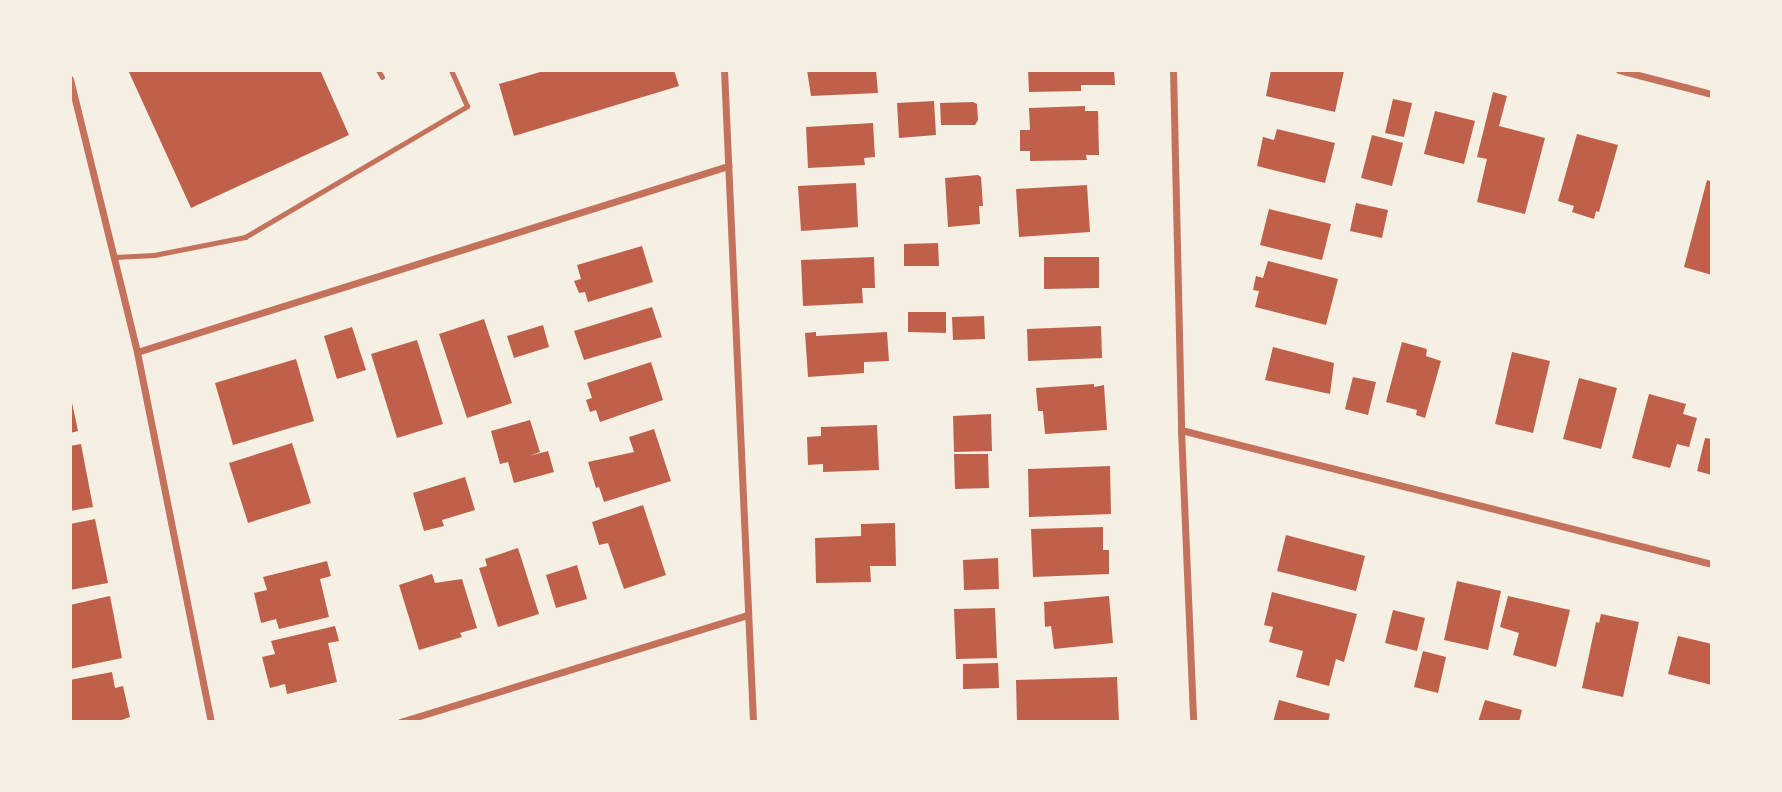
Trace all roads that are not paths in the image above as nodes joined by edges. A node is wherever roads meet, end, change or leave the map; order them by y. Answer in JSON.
{"nodes":[{"id":1,"x":378,"y":70,"type":"edge"},
{"id":2,"x":451,"y":70,"type":"edge"},
{"id":3,"x":724,"y":70,"type":"edge"},
{"id":4,"x":1173,"y":70,"type":"edge"},
{"id":5,"x":1619,"y":70,"type":"edge"},
{"id":6,"x":382,"y":77,"type":"dead end"},
{"id":7,"x":70,"y":79,"type":"edge"},
{"id":8,"x":1712,"y":94,"type":"edge"},
{"id":9,"x":728,"y":166,"type":"junction"},
{"id":10,"x":114,"y":257,"type":"junction"},
{"id":11,"x":137,"y":352,"type":"junction"},
{"id":12,"x":1181,"y":430,"type":"junction"},
{"id":13,"x":1712,"y":564,"type":"edge"},
{"id":14,"x":748,"y":615,"type":"junction"},
{"id":15,"x":211,"y":722,"type":"edge"},
{"id":16,"x":400,"y":722,"type":"edge"},
{"id":17,"x":753,"y":722,"type":"edge"},
{"id":18,"x":1193,"y":722,"type":"edge"}],
"edges":[{"from":1,"to":6,"type":"lane"},
{"from":2,"to":10,"type":"lane"},
{"from":3,"to":9,"type":"street"},
{"from":4,"to":12,"type":"street"},
{"from":5,"to":8,"type":"street"},
{"from":7,"to":10,"type":"street"},
{"from":9,"to":11,"type":"street"},
{"from":9,"to":14,"type":"street"},
{"from":10,"to":11,"type":"street"},
{"from":11,"to":15,"type":"street"},
{"from":12,"to":13,"type":"street"},
{"from":12,"to":18,"type":"street"},
{"from":14,"to":16,"type":"street"},
{"from":14,"to":17,"type":"street"}]}
